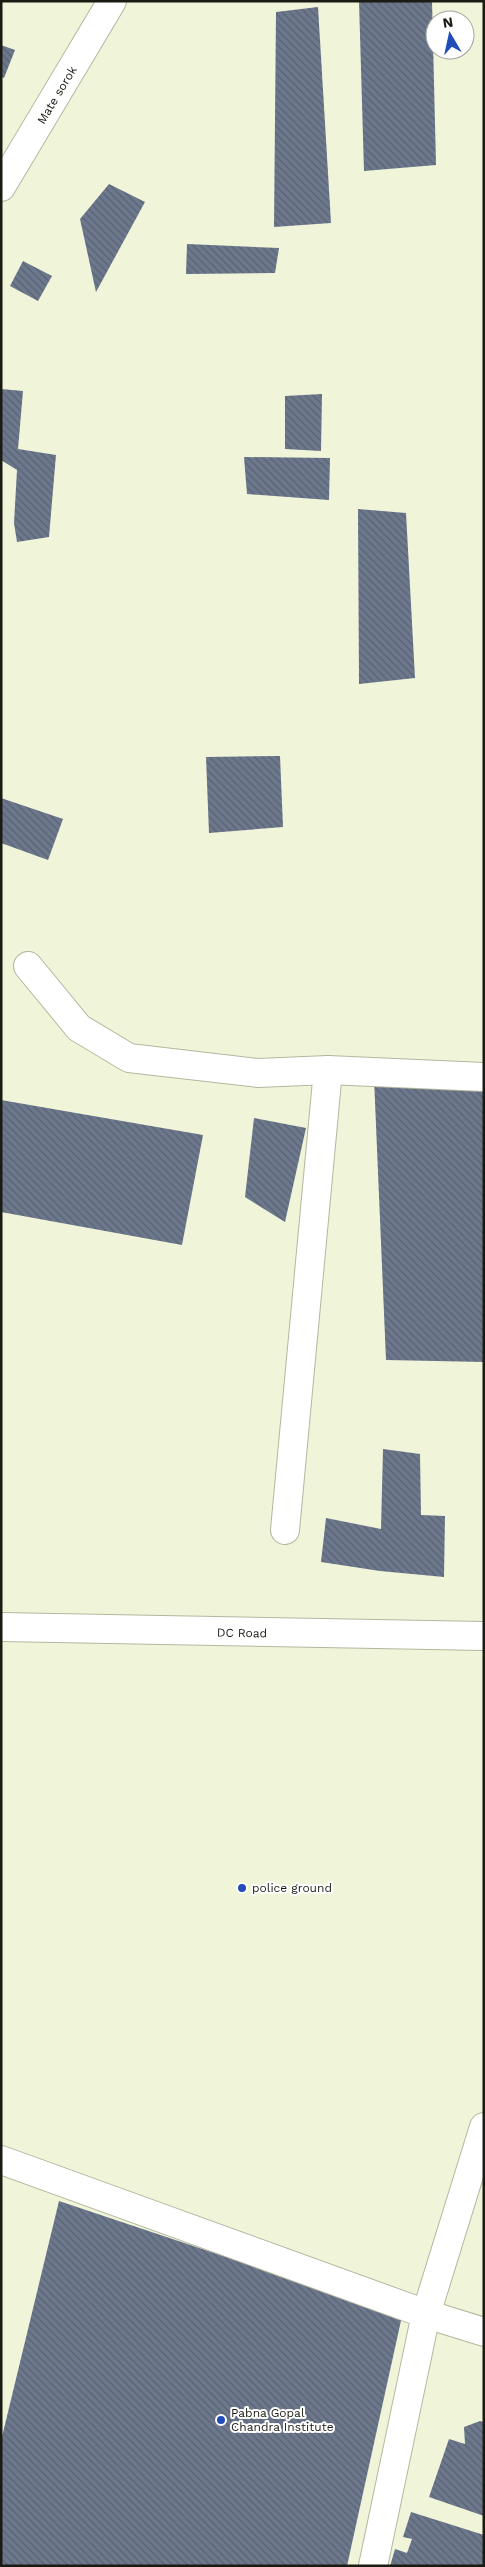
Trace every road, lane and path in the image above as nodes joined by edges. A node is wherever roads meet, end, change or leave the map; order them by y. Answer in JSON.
{"nodes":[{"id":1,"x":112,"y":1,"type":"edge"},
{"id":2,"x":1,"y":188,"type":"edge"},
{"id":3,"x":28,"y":966,"type":"dead end"},
{"id":4,"x":328,"y":1070,"type":"junction"},
{"id":5,"x":484,"y":1077,"type":"edge"},
{"id":6,"x":285,"y":1530,"type":"dead end"},
{"id":7,"x":1,"y":1627,"type":"edge"},
{"id":8,"x":484,"y":1636,"type":"edge"},
{"id":9,"x":484,"y":2127,"type":"edge"},
{"id":10,"x":1,"y":2160,"type":"edge"},
{"id":11,"x":426,"y":2314,"type":"junction"},
{"id":12,"x":484,"y":2332,"type":"edge"},
{"id":13,"x":374,"y":2566,"type":"edge"}],
"edges":[{"from":1,"to":2,"type":"street","name":"Mate sorok"},
{"from":3,"to":4,"type":"street"},
{"from":4,"to":5,"type":"street"},
{"from":4,"to":6,"type":"street"},
{"from":7,"to":8,"type":"street","name":"DC Road"},
{"from":9,"to":11,"type":"street"},
{"from":10,"to":11,"type":"street"},
{"from":11,"to":12,"type":"street"},
{"from":11,"to":13,"type":"street"}]}
